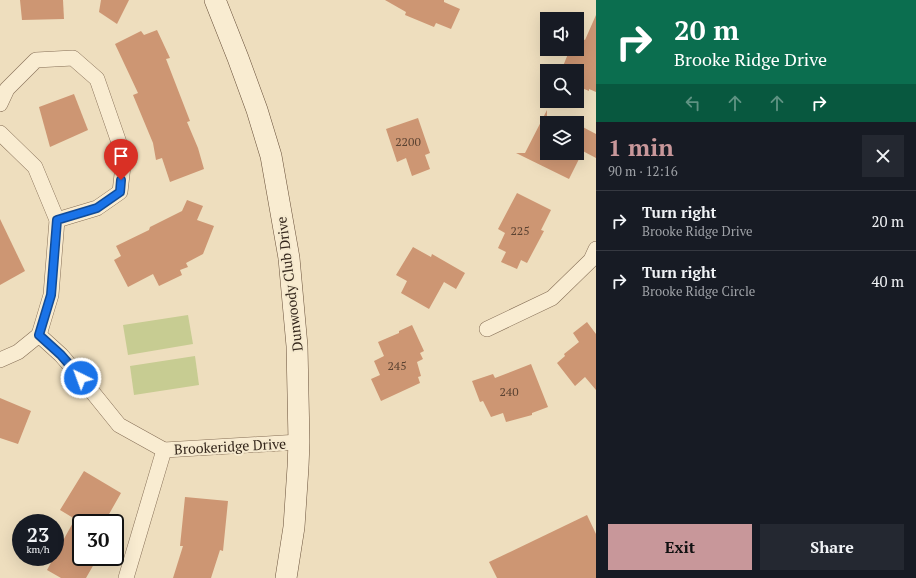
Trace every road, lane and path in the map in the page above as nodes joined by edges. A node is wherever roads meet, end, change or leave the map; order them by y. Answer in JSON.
{"nodes":[{"id":1,"x":215,"y":0,"type":"edge"},
{"id":2,"x":0,"y":104,"type":"edge"},
{"id":3,"x":0,"y":133,"type":"edge"},
{"id":4,"x":57,"y":220,"type":"junction"},
{"id":5,"x":596,"y":249,"type":"edge"},
{"id":6,"x":487,"y":329,"type":"dead end"},
{"id":7,"x":39,"y":335,"type":"junction"},
{"id":8,"x":0,"y":360,"type":"edge"},
{"id":9,"x":299,"y":442,"type":"junction"},
{"id":10,"x":164,"y":450,"type":"junction"},
{"id":11,"x":126,"y":578,"type":"edge"},
{"id":12,"x":286,"y":578,"type":"edge"}],
"edges":[{"from":1,"to":9,"type":"street","name":"Dunwoody Club Drive"},
{"from":2,"to":4,"type":"street"},
{"from":3,"to":4,"type":"street"},
{"from":4,"to":7,"type":"street"},
{"from":5,"to":6,"type":"street"},
{"from":7,"to":8,"type":"street"},
{"from":7,"to":10,"type":"street","name":"Brookeridge Drive"},
{"from":9,"to":10,"type":"street","name":"Brookeridge Drive"},
{"from":9,"to":12,"type":"street","name":"Dunwoody Club Drive"},
{"from":10,"to":11,"type":"street"}]}
